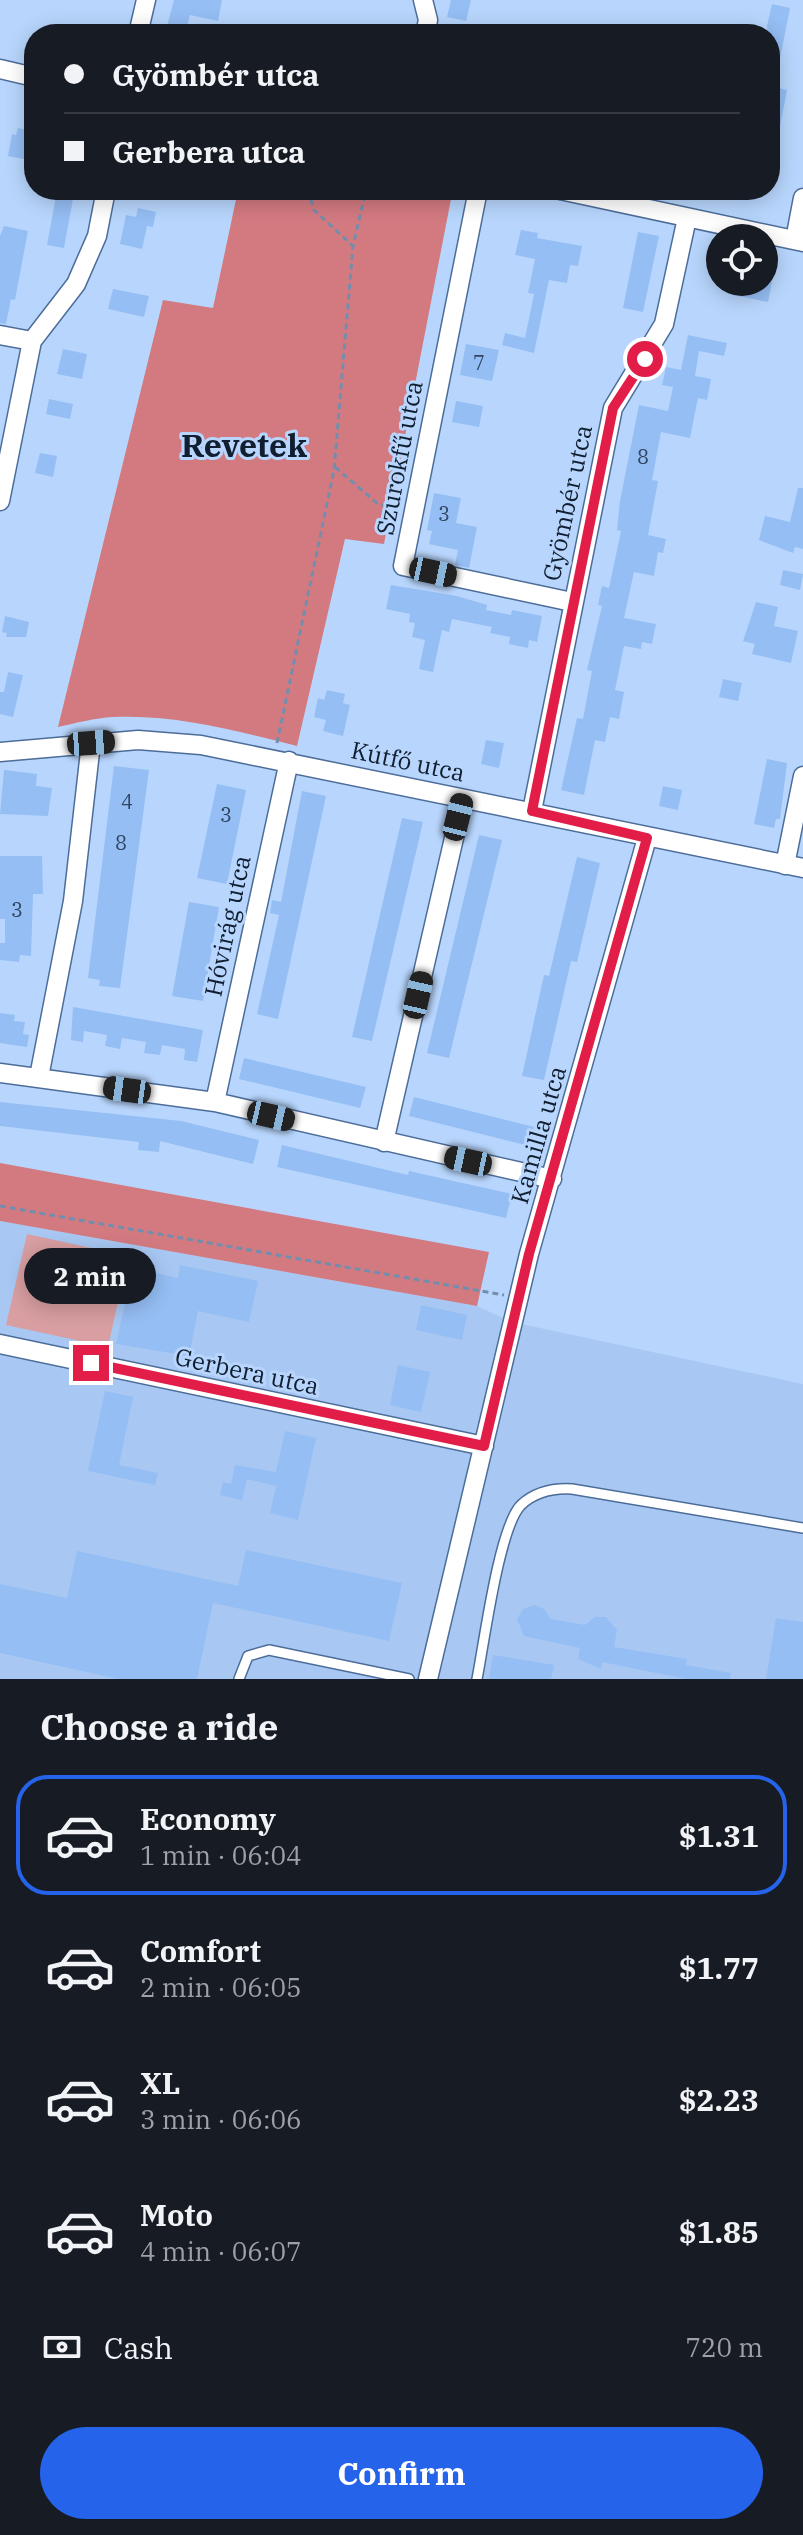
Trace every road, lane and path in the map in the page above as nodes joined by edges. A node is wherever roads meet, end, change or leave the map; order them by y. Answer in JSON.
{"nodes":[{"id":1,"x":146,"y":0,"type":"edge"},
{"id":2,"x":423,"y":0,"type":"edge"},
{"id":3,"x":140,"y":24,"type":"edge"},
{"id":4,"x":427,"y":24,"type":"edge"},
{"id":5,"x":0,"y":69,"type":"edge"},
{"id":6,"x":24,"y":75,"type":"edge"},
{"id":7,"x":803,"y":198,"type":"edge"},
{"id":8,"x":104,"y":200,"type":"edge"},
{"id":9,"x":311,"y":200,"type":"edge"},
{"id":10,"x":364,"y":200,"type":"edge"},
{"id":11,"x":476,"y":200,"type":"edge"},
{"id":12,"x":605,"y":200,"type":"edge"},
{"id":13,"x":687,"y":218,"type":"junction"},
{"id":14,"x":799,"y":241,"type":"edge"},
{"id":15,"x":353,"y":246,"type":"junction"},
{"id":16,"x":0,"y":335,"type":"edge"},
{"id":17,"x":32,"y":341,"type":"junction"},
{"id":18,"x":335,"y":467,"type":"junction"},
{"id":19,"x":0,"y":501,"type":"edge"},
{"id":20,"x":414,"y":511,"type":"junction"},
{"id":21,"x":572,"y":602,"type":"junction"},
{"id":22,"x":91,"y":743,"type":"junction"},
{"id":23,"x":0,"y":752,"type":"edge"},
{"id":24,"x":281,"y":759,"type":"junction"},
{"id":25,"x":803,"y":776,"type":"edge"},
{"id":26,"x":463,"y":799,"type":"junction"},
{"id":27,"x":532,"y":811,"type":"junction"},
{"id":28,"x":647,"y":838,"type":"junction"},
{"id":29,"x":794,"y":866,"type":"edge"},
{"id":30,"x":0,"y":1073,"type":"edge"},
{"id":31,"x":39,"y":1077,"type":"junction"},
{"id":32,"x":215,"y":1102,"type":"junction"},
{"id":33,"x":384,"y":1142,"type":"junction"},
{"id":34,"x":552,"y":1179,"type":"junction"},
{"id":35,"x":0,"y":1206,"type":"edge"},
{"id":36,"x":518,"y":1297,"type":"junction"},
{"id":37,"x":0,"y":1344,"type":"edge"},
{"id":38,"x":484,"y":1446,"type":"junction"},
{"id":39,"x":803,"y":1528,"type":"edge"},
{"id":40,"x":239,"y":1679,"type":"edge"},
{"id":41,"x":409,"y":1679,"type":"edge"},
{"id":42,"x":428,"y":1679,"type":"edge"},
{"id":43,"x":477,"y":1679,"type":"edge"}],
"edges":[{"from":1,"to":3,"type":"street"},
{"from":2,"to":4,"type":"street"},
{"from":5,"to":6,"type":"street"},
{"from":7,"to":14,"type":"street"},
{"from":8,"to":17,"type":"street"},
{"from":9,"to":15,"type":"path"},
{"from":10,"to":15,"type":"path"},
{"from":11,"to":20,"type":"street","name":"Szurokfű utca"},
{"from":12,"to":13,"type":"street"},
{"from":13,"to":14,"type":"street"},
{"from":13,"to":21,"type":"street","name":"Gyömbér utca"},
{"from":15,"to":18,"type":"path"},
{"from":16,"to":17,"type":"street"},
{"from":17,"to":19,"type":"street"},
{"from":18,"to":20,"type":"path"},
{"from":18,"to":24,"type":"path"},
{"from":20,"to":21,"type":"street","name":"Szurokfű utca"},
{"from":21,"to":27,"type":"street","name":"Gyömbér utca"},
{"from":22,"to":23,"type":"street","name":"Kútfő utca"},
{"from":22,"to":24,"type":"street","name":"Kútfő utca"},
{"from":22,"to":31,"type":"street"},
{"from":24,"to":26,"type":"street","name":"Kútfő utca"},
{"from":24,"to":32,"type":"street","name":"Hóvirág utca"},
{"from":25,"to":29,"type":"street"},
{"from":26,"to":27,"type":"street","name":"Kútfő utca"},
{"from":26,"to":33,"type":"street"},
{"from":27,"to":28,"type":"street","name":"Kútfő utca"},
{"from":28,"to":29,"type":"street","name":"Kútfő utca"},
{"from":28,"to":34,"type":"street","name":"Kamilla utca"},
{"from":30,"to":31,"type":"street"},
{"from":31,"to":32,"type":"street"},
{"from":32,"to":33,"type":"street"},
{"from":33,"to":34,"type":"street"},
{"from":34,"to":36,"type":"street","name":"Kamilla utca"},
{"from":35,"to":36,"type":"path"},
{"from":36,"to":38,"type":"street","name":"Kamilla utca"},
{"from":37,"to":38,"type":"street","name":"Gerbera utca"},
{"from":38,"to":42,"type":"street","name":"Kamilla utca"},
{"from":39,"to":43,"type":"lane"},
{"from":40,"to":41,"type":"lane"}]}
